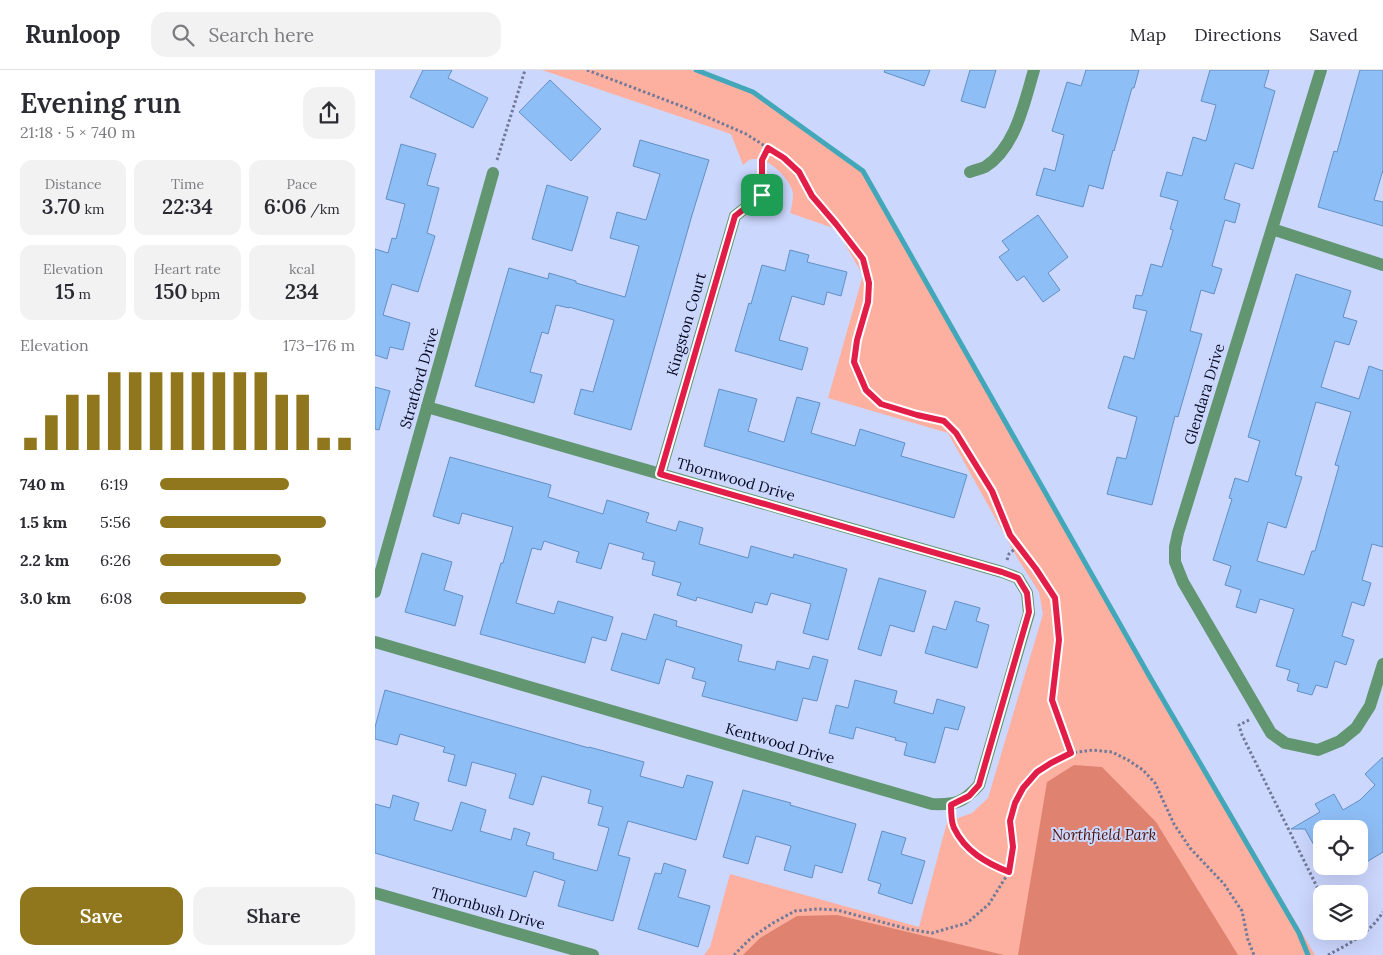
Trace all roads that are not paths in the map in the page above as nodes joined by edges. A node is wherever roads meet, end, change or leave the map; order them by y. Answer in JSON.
{"nodes":[{"id":1,"x":1034,"y":70,"type":"edge"},
{"id":2,"x":1321,"y":70,"type":"edge"},
{"id":3,"x":970,"y":172,"type":"dead end"},
{"id":4,"x":493,"y":173,"type":"road end"},
{"id":5,"x":762,"y":195,"type":"road end"},
{"id":6,"x":1272,"y":229,"type":"junction"},
{"id":7,"x":1383,"y":265,"type":"edge"},
{"id":8,"x":427,"y":407,"type":"junction"},
{"id":9,"x":660,"y":474,"type":"junction"},
{"id":10,"x":375,"y":592,"type":"edge"},
{"id":11,"x":375,"y":642,"type":"edge"},
{"id":12,"x":1383,"y":664,"type":"edge"},
{"id":13,"x":951,"y":805,"type":"joint"},
{"id":14,"x":375,"y":893,"type":"edge"},
{"id":15,"x":593,"y":955,"type":"edge"}],
"edges":[{"from":1,"to":3,"type":"street"},
{"from":2,"to":6,"type":"street","name":"Glendara Drive"},
{"from":4,"to":8,"type":"street","name":"Stratford Drive"},
{"from":5,"to":9,"type":"street","name":"Kingston Court"},
{"from":6,"to":7,"type":"street"},
{"from":6,"to":12,"type":"street","name":"Glendara Drive"},
{"from":8,"to":9,"type":"street","name":"Thornwood Drive"},
{"from":8,"to":10,"type":"street","name":"Stratford Drive"},
{"from":9,"to":13,"type":"street","name":"Thornwood Drive"},
{"from":11,"to":13,"type":"street","name":"Kentwood Drive"},
{"from":14,"to":15,"type":"street","name":"Thornbush Drive"}]}
